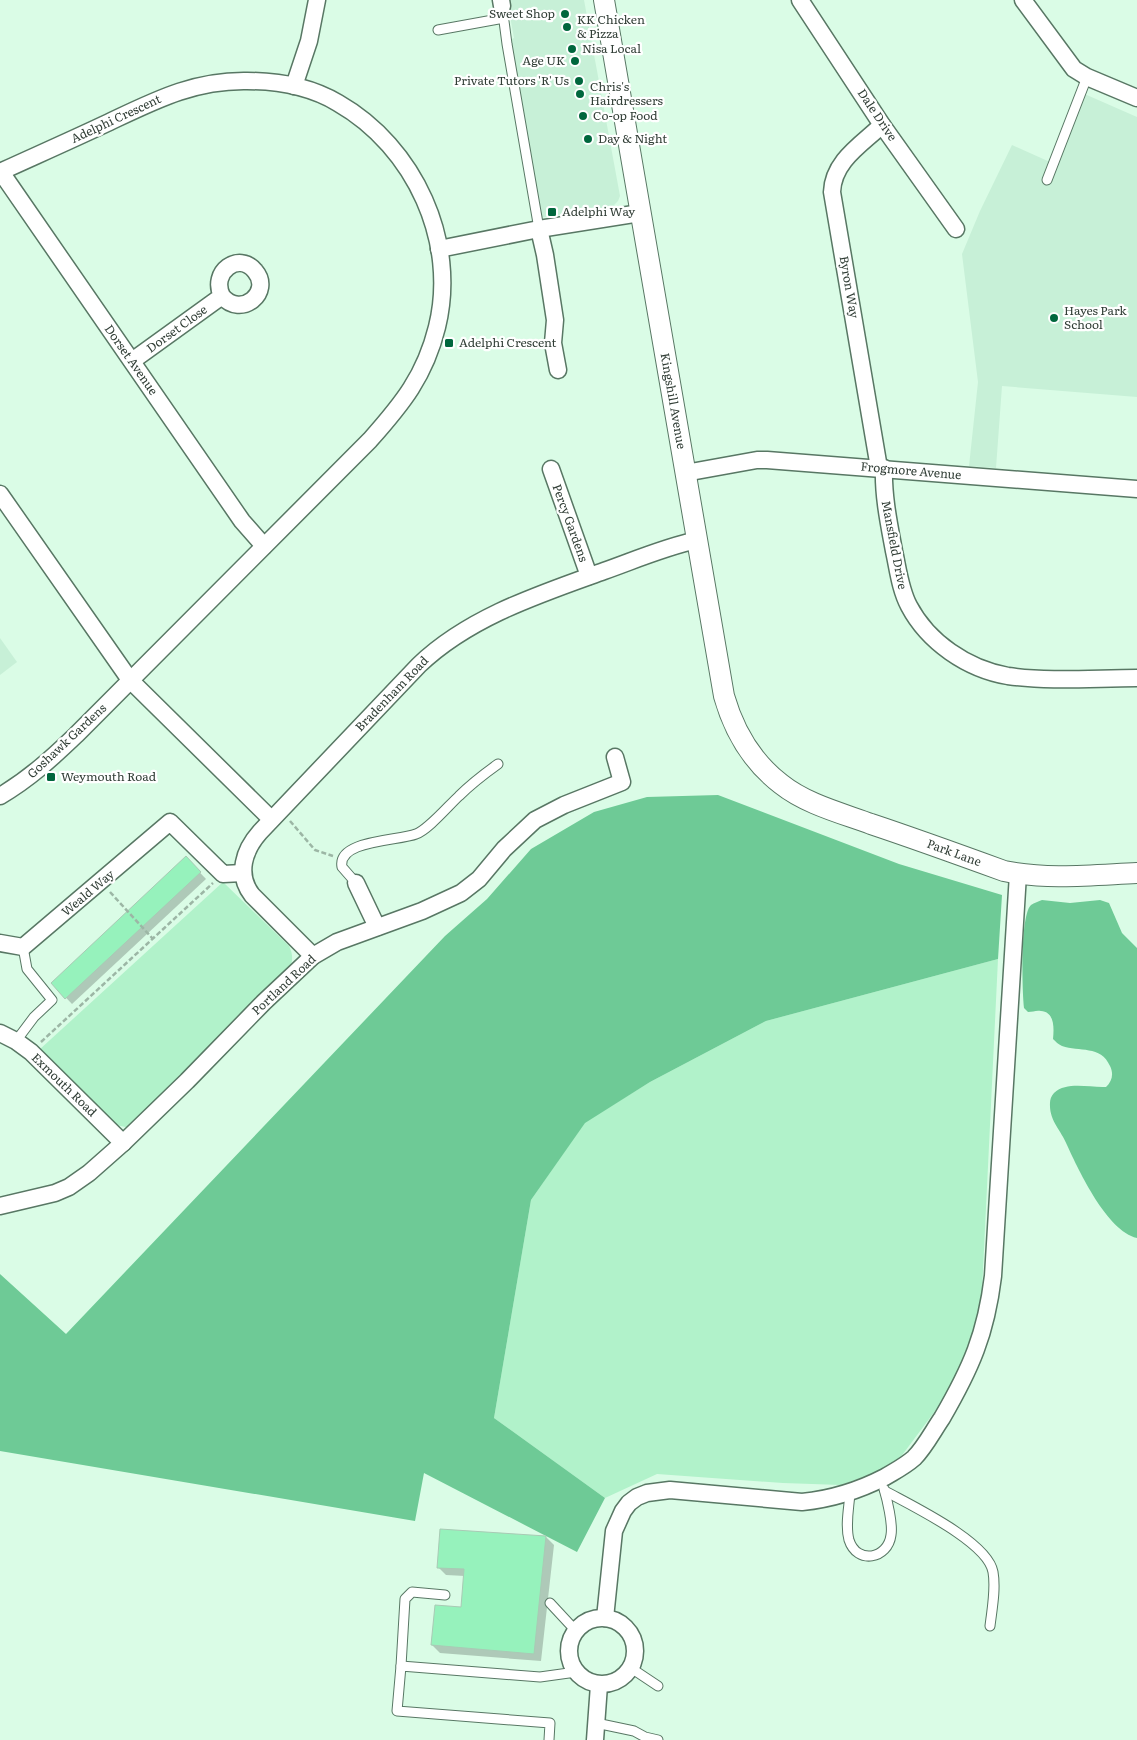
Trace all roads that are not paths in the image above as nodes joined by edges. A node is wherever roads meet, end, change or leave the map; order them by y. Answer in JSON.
{"nodes":[{"id":1,"x":317,"y":0,"type":"edge"},
{"id":2,"x":604,"y":0,"type":"edge"},
{"id":3,"x":800,"y":0,"type":"edge"},
{"id":4,"x":1023,"y":0,"type":"edge"},
{"id":5,"x":502,"y":8,"type":"edge"},
{"id":6,"x":438,"y":30,"type":"dead end"},
{"id":7,"x":1087,"y":76,"type":"junction"},
{"id":8,"x":294,"y":86,"type":"junction"},
{"id":9,"x":1137,"y":98,"type":"edge"},
{"id":10,"x":882,"y":125,"type":"junction"},
{"id":11,"x":0,"y":172,"type":"edge"},
{"id":12,"x":1047,"y":180,"type":"dead end"},
{"id":13,"x":640,"y":213,"type":"junction"},
{"id":14,"x":539,"y":229,"type":"junction"},
{"id":15,"x":956,"y":229,"type":"dead end"},
{"id":16,"x":439,"y":249,"type":"junction"},
{"id":17,"x":222,"y":296,"type":"dead end"},
{"id":18,"x":132,"y":361,"type":"junction"},
{"id":19,"x":558,"y":370,"type":"dead end"},
{"id":20,"x":881,"y":468,"type":"junction"},
{"id":21,"x":551,"y":469,"type":"dead end"},
{"id":22,"x":685,"y":472,"type":"junction"},
{"id":23,"x":1137,"y":489,"type":"edge"},
{"id":24,"x":0,"y":494,"type":"edge"},
{"id":25,"x":697,"y":540,"type":"junction"},
{"id":26,"x":264,"y":546,"type":"junction"},
{"id":27,"x":589,"y":576,"type":"junction"},
{"id":28,"x":1137,"y":678,"type":"edge"},
{"id":29,"x":130,"y":680,"type":"junction"},
{"id":30,"x":615,"y":757,"type":"dead end"},
{"id":31,"x":498,"y":764,"type":"dead end"},
{"id":32,"x":781,"y":784,"type":"joint"},
{"id":33,"x":0,"y":796,"type":"edge"},
{"id":34,"x":276,"y":814,"type":"junction"},
{"id":35,"x":243,"y":873,"type":"junction"},
{"id":36,"x":1137,"y":873,"type":"edge"},
{"id":37,"x":1018,"y":874,"type":"junction"},
{"id":38,"x":356,"y":883,"type":"joint"},
{"id":39,"x":377,"y":927,"type":"junction"},
{"id":40,"x":0,"y":943,"type":"edge"},
{"id":41,"x":24,"y":948,"type":"junction"},
{"id":42,"x":313,"y":956,"type":"junction"},
{"id":43,"x":0,"y":1033,"type":"edge"},
{"id":44,"x":16,"y":1041,"type":"junction"},
{"id":45,"x":123,"y":1143,"type":"junction"},
{"id":46,"x":0,"y":1206,"type":"edge"},
{"id":47,"x":882,"y":1485,"type":"junction"},
{"id":48,"x":850,"y":1493,"type":"junction"},
{"id":49,"x":445,"y":1595,"type":"dead end"},
{"id":50,"x":550,"y":1603,"type":"dead end"},
{"id":51,"x":605,"y":1618,"type":"junction"},
{"id":52,"x":990,"y":1626,"type":"dead end"},
{"id":53,"x":576,"y":1631,"type":"junction"},
{"id":54,"x":401,"y":1666,"type":"junction"},
{"id":55,"x":631,"y":1668,"type":"junction"},
{"id":56,"x":576,"y":1672,"type":"junction"},
{"id":57,"x":599,"y":1685,"type":"junction"},
{"id":58,"x":658,"y":1686,"type":"dead end"},
{"id":59,"x":596,"y":1723,"type":"junction"},
{"id":60,"x":549,"y":1740,"type":"edge"},
{"id":61,"x":595,"y":1740,"type":"edge"},
{"id":62,"x":658,"y":1740,"type":"edge"}],
"edges":[{"from":1,"to":8,"type":"street"},
{"from":2,"to":13,"type":"street","name":"Kingshill Avenue"},
{"from":3,"to":10,"type":"street","name":"Dale Drive"},
{"from":4,"to":7,"type":"street"},
{"from":5,"to":6,"type":"lane"},
{"from":5,"to":14,"type":"lane"},
{"from":7,"to":9,"type":"street"},
{"from":7,"to":12,"type":"lane"},
{"from":8,"to":11,"type":"street","name":"Adelphi Crescent"},
{"from":8,"to":16,"type":"street","name":"Adelphi Crescent"},
{"from":10,"to":15,"type":"street","name":"Dale Drive"},
{"from":10,"to":20,"type":"street","name":"Byron Way"},
{"from":11,"to":18,"type":"street","name":"Dorset Avenue"},
{"from":13,"to":14,"type":"street"},
{"from":13,"to":22,"type":"street","name":"Kingshill Avenue"},
{"from":14,"to":16,"type":"street"},
{"from":14,"to":19,"type":"street"},
{"from":16,"to":26,"type":"street","name":"Adelphi Crescent"},
{"from":17,"to":18,"type":"street","name":"Dorset Close"},
{"from":18,"to":26,"type":"street","name":"Dorset Avenue"},
{"from":20,"to":22,"type":"street","name":"Frogmore Avenue"},
{"from":20,"to":23,"type":"street","name":"Frogmore Avenue"},
{"from":20,"to":28,"type":"street","name":"Mansfield Drive"},
{"from":21,"to":27,"type":"street","name":"Percy Gardens"},
{"from":22,"to":25,"type":"street","name":"Kingshill Avenue"},
{"from":24,"to":29,"type":"street"},
{"from":25,"to":27,"type":"street","name":"Bradenham Road"},
{"from":25,"to":32,"type":"street","name":"Kingshill Avenue"},
{"from":26,"to":29,"type":"street","name":"Adelphi Crescent"},
{"from":27,"to":34,"type":"street","name":"Bradenham Road"},
{"from":29,"to":33,"type":"street","name":"Goshawk Gardens"},
{"from":29,"to":34,"type":"street"},
{"from":30,"to":39,"type":"street","name":"Portland Road"},
{"from":31,"to":38,"type":"lane"},
{"from":32,"to":37,"type":"street","name":"Park Lane"},
{"from":34,"to":35,"type":"street","name":"Bradenham Road"},
{"from":35,"to":41,"type":"street","name":"Weald Way"},
{"from":35,"to":42,"type":"street"},
{"from":36,"to":37,"type":"street","name":"Park Lane"},
{"from":37,"to":47,"type":"street"},
{"from":38,"to":39,"type":"street"},
{"from":39,"to":42,"type":"street","name":"Portland Road"},
{"from":40,"to":41,"type":"street"},
{"from":41,"to":44,"type":"lane"},
{"from":42,"to":45,"type":"street","name":"Portland Road"},
{"from":43,"to":44,"type":"street","name":"Exmouth Road"},
{"from":44,"to":45,"type":"street","name":"Exmouth Road"},
{"from":45,"to":46,"type":"street","name":"Portland Road"},
{"from":47,"to":48,"type":"street"},
{"from":47,"to":48,"type":"lane"},
{"from":47,"to":52,"type":"lane"},
{"from":48,"to":51,"type":"street"},
{"from":49,"to":54,"type":"lane"},
{"from":50,"to":53,"type":"lane"},
{"from":51,"to":53,"type":"street"},
{"from":51,"to":55,"type":"street"},
{"from":53,"to":56,"type":"street"},
{"from":54,"to":56,"type":"lane"},
{"from":54,"to":60,"type":"lane"},
{"from":55,"to":57,"type":"street"},
{"from":55,"to":58,"type":"lane"},
{"from":56,"to":57,"type":"street"},
{"from":57,"to":59,"type":"street"},
{"from":59,"to":61,"type":"street"},
{"from":59,"to":62,"type":"lane"}]}
